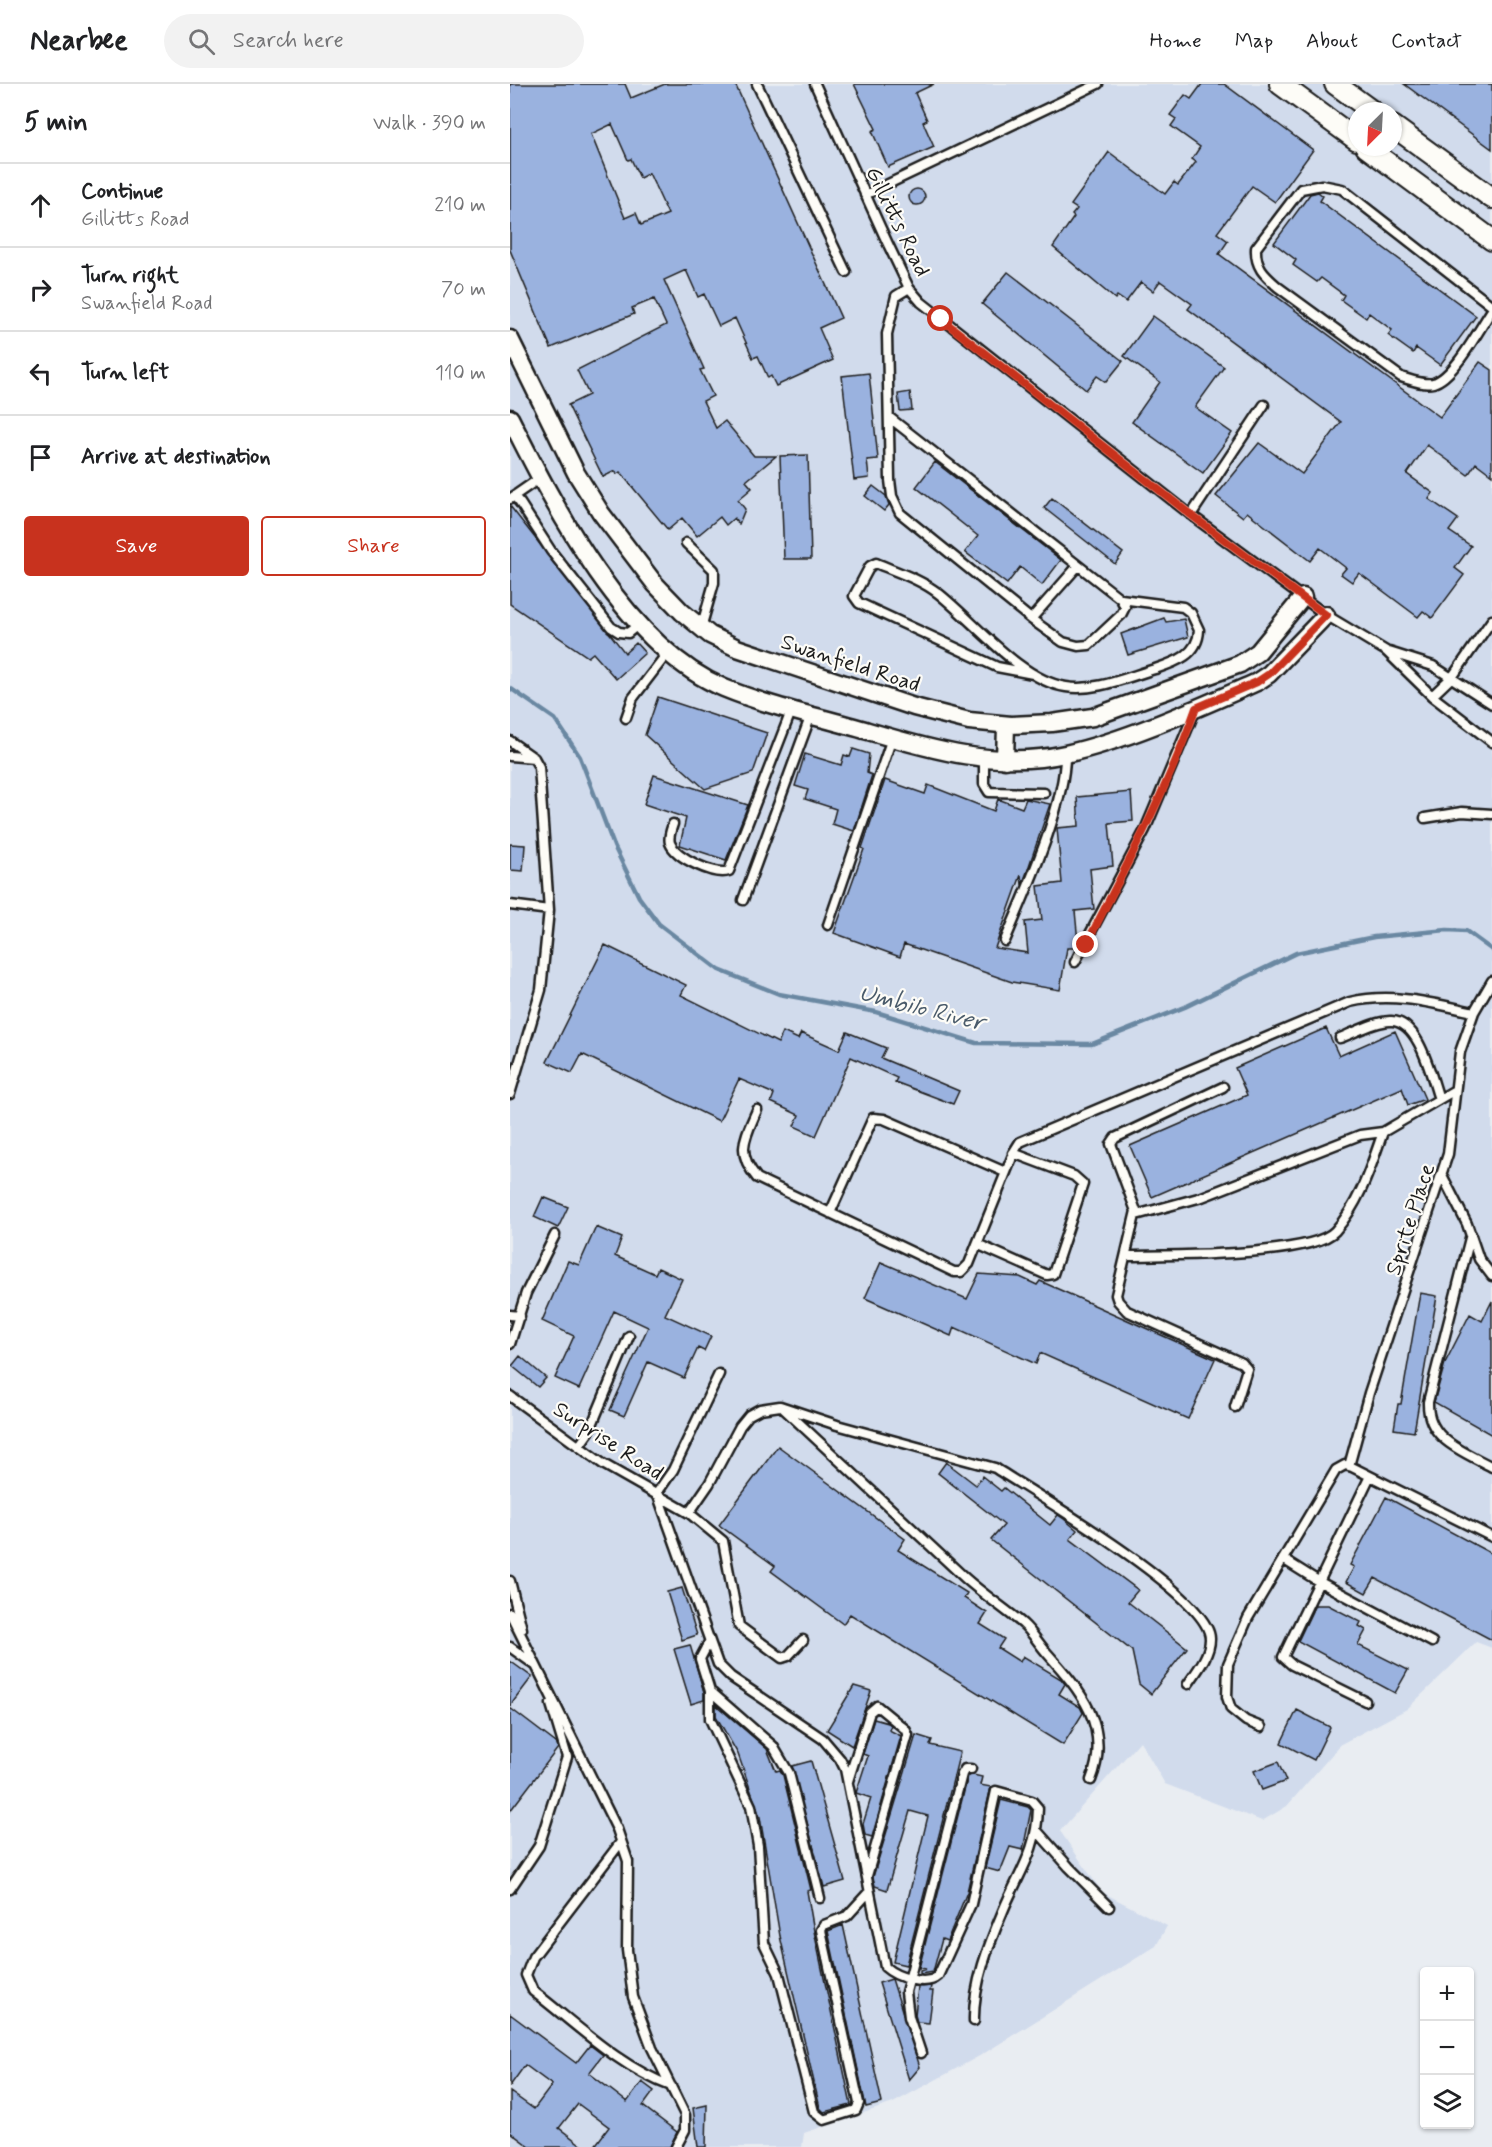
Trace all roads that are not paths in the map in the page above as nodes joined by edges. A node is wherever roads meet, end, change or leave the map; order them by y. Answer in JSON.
{"nodes":[{"id":1,"x":757,"y":84,"type":"edge"},
{"id":2,"x":815,"y":84,"type":"edge"},
{"id":3,"x":1098,"y":84,"type":"edge"},
{"id":4,"x":1280,"y":84,"type":"edge"},
{"id":5,"x":1335,"y":84,"type":"edge"},
{"id":6,"x":1360,"y":102,"type":"edge"},
{"id":7,"x":1402,"y":132,"type":"edge"},
{"id":8,"x":1348,"y":134,"type":"edge"},
{"id":9,"x":1378,"y":156,"type":"edge"},
{"id":10,"x":865,"y":195,"type":"junction"},
{"id":11,"x":1492,"y":197,"type":"edge"},
{"id":12,"x":1492,"y":240,"type":"edge"},
{"id":13,"x":846,"y":272,"type":"dead end"},
{"id":14,"x":909,"y":288,"type":"junction"},
{"id":15,"x":1492,"y":308,"type":"edge"},
{"id":16,"x":510,"y":339,"type":"edge"},
{"id":17,"x":517,"y":371,"type":"edge"},
{"id":18,"x":1264,"y":405,"type":"dead end"},
{"id":19,"x":510,"y":418,"type":"edge"},
{"id":20,"x":890,"y":418,"type":"junction"},
{"id":21,"x":540,"y":478,"type":"junction"},
{"id":22,"x":512,"y":497,"type":"edge"},
{"id":23,"x":1191,"y":515,"type":"junction"},
{"id":24,"x":686,"y":543,"type":"dead end"},
{"id":25,"x":1077,"y":567,"type":"junction"},
{"id":26,"x":1303,"y":597,"type":"junction"},
{"id":27,"x":1121,"y":599,"type":"junction"},
{"id":28,"x":1326,"y":615,"type":"junction"},
{"id":29,"x":1031,"y":619,"type":"junction"},
{"id":30,"x":1492,"y":620,"type":"edge"},
{"id":31,"x":640,"y":623,"type":"junction"},
{"id":32,"x":701,"y":628,"type":"junction"},
{"id":33,"x":669,"y":650,"type":"junction"},
{"id":34,"x":1386,"y":651,"type":"junction"},
{"id":35,"x":1033,"y":674,"type":"junction"},
{"id":36,"x":1453,"y":676,"type":"junction"},
{"id":37,"x":1432,"y":696,"type":"junction"},
{"id":38,"x":1137,"y":701,"type":"junction"},
{"id":39,"x":1492,"y":704,"type":"edge"},
{"id":40,"x":1196,"y":708,"type":"junction"},
{"id":41,"x":792,"y":709,"type":"junction"},
{"id":42,"x":811,"y":715,"type":"junction"},
{"id":43,"x":626,"y":718,"type":"dead end"},
{"id":44,"x":1006,"y":725,"type":"junction"},
{"id":45,"x":1147,"y":727,"type":"junction"},
{"id":46,"x":892,"y":738,"type":"junction"},
{"id":47,"x":510,"y":741,"type":"edge"},
{"id":48,"x":1492,"y":742,"type":"edge"},
{"id":49,"x":1065,"y":754,"type":"junction"},
{"id":50,"x":510,"y":756,"type":"edge"},
{"id":51,"x":534,"y":758,"type":"junction"},
{"id":52,"x":984,"y":759,"type":"junction"},
{"id":53,"x":1005,"y":760,"type":"junction"},
{"id":54,"x":1044,"y":793,"type":"dead end"},
{"id":55,"x":1492,"y":814,"type":"edge"},
{"id":56,"x":1425,"y":818,"type":"dead end"},
{"id":57,"x":673,"y":824,"type":"dead end"},
{"id":58,"x":743,"y":900,"type":"dead end"},
{"id":59,"x":510,"y":905,"type":"edge"},
{"id":60,"x":549,"y":910,"type":"junction"},
{"id":61,"x":828,"y":925,"type":"dead end"},
{"id":62,"x":1005,"y":941,"type":"dead end"},
{"id":63,"x":1075,"y":962,"type":"dead end"},
{"id":64,"x":1490,"y":984,"type":"edge"},
{"id":65,"x":1474,"y":1012,"type":"junction"},
{"id":66,"x":1341,"y":1038,"type":"dead end"},
{"id":67,"x":513,"y":1072,"type":"edge"},
{"id":68,"x":1223,"y":1087,"type":"dead end"},
{"id":69,"x":1455,"y":1090,"type":"junction"},
{"id":70,"x":510,"y":1094,"type":"edge"},
{"id":71,"x":1439,"y":1099,"type":"junction"},
{"id":72,"x":757,"y":1110,"type":"dead end"},
{"id":73,"x":1383,"y":1132,"type":"junction"},
{"id":74,"x":1013,"y":1153,"type":"junction"},
{"id":75,"x":1005,"y":1173,"type":"junction"},
{"id":76,"x":1442,"y":1175,"type":"junction"},
{"id":77,"x":830,"y":1213,"type":"junction"},
{"id":78,"x":1136,"y":1215,"type":"junction"},
{"id":79,"x":1471,"y":1234,"type":"junction"},
{"id":80,"x":555,"y":1235,"type":"dead end"},
{"id":81,"x":977,"y":1245,"type":"junction"},
{"id":82,"x":1126,"y":1256,"type":"junction"},
{"id":83,"x":1492,"y":1276,"type":"edge"},
{"id":84,"x":510,"y":1315,"type":"edge"},
{"id":85,"x":520,"y":1316,"type":"junction"},
{"id":86,"x":629,"y":1336,"type":"dead end"},
{"id":87,"x":510,"y":1344,"type":"edge"},
{"id":88,"x":719,"y":1374,"type":"dead end"},
{"id":89,"x":510,"y":1396,"type":"edge"},
{"id":90,"x":780,"y":1406,"type":"junction"},
{"id":91,"x":1235,"y":1407,"type":"dead end"},
{"id":92,"x":579,"y":1446,"type":"junction"},
{"id":93,"x":1349,"y":1467,"type":"junction"},
{"id":94,"x":1492,"y":1467,"type":"edge"},
{"id":95,"x":1370,"y":1476,"type":"junction"},
{"id":96,"x":657,"y":1493,"type":"junction"},
{"id":97,"x":689,"y":1512,"type":"junction"},
{"id":98,"x":1492,"y":1537,"type":"edge"},
{"id":99,"x":1283,"y":1559,"type":"junction"},
{"id":100,"x":510,"y":1581,"type":"edge"},
{"id":101,"x":1318,"y":1581,"type":"junction"},
{"id":102,"x":510,"y":1613,"type":"edge"},
{"id":103,"x":803,"y":1640,"type":"dead end"},
{"id":104,"x":525,"y":1641,"type":"junction"},
{"id":105,"x":709,"y":1642,"type":"junction"},
{"id":106,"x":1432,"y":1642,"type":"dead end"},
{"id":107,"x":510,"y":1647,"type":"edge"},
{"id":108,"x":535,"y":1665,"type":"junction"},
{"id":109,"x":545,"y":1684,"type":"junction"},
{"id":110,"x":1188,"y":1684,"type":"dead end"},
{"id":111,"x":710,"y":1691,"type":"junction"},
{"id":112,"x":1365,"y":1701,"type":"dead end"},
{"id":113,"x":1261,"y":1727,"type":"dead end"},
{"id":114,"x":971,"y":1769,"type":"dead end"},
{"id":115,"x":1091,"y":1780,"type":"dead end"},
{"id":116,"x":848,"y":1782,"type":"junction"},
{"id":117,"x":1038,"y":1832,"type":"junction"},
{"id":118,"x":621,"y":1842,"type":"junction"},
{"id":119,"x":866,"y":1880,"type":"junction"},
{"id":120,"x":510,"y":1889,"type":"edge"},
{"id":121,"x":869,"y":1892,"type":"junction"},
{"id":122,"x":820,"y":1898,"type":"dead end"},
{"id":123,"x":1109,"y":1907,"type":"dead end"},
{"id":124,"x":910,"y":1978,"type":"junction"},
{"id":125,"x":974,"y":2021,"type":"dead end"},
{"id":126,"x":921,"y":2053,"type":"dead end"},
{"id":127,"x":671,"y":2086,"type":"junction"},
{"id":128,"x":675,"y":2147,"type":"edge"}],
"edges":[{"from":1,"to":13,"type":"lane"},
{"from":2,"to":10,"type":"lane","name":"Gillitts Road"},
{"from":3,"to":10,"type":"lane"},
{"from":4,"to":8,"type":"street"},
{"from":5,"to":6,"type":"street"},
{"from":7,"to":11,"type":"street"},
{"from":9,"to":12,"type":"street"},
{"from":10,"to":14,"type":"lane","name":"Gillitts Road"},
{"from":14,"to":20,"type":"lane"},
{"from":14,"to":23,"type":"lane","name":"Gillitts Road"},
{"from":15,"to":15,"type":"lane"},
{"from":16,"to":17,"type":"street","name":"Swanfield Road"},
{"from":17,"to":32,"type":"street","name":"Swanfield Road"},
{"from":18,"to":23,"type":"lane"},
{"from":19,"to":21,"type":"street"},
{"from":20,"to":25,"type":"lane"},
{"from":20,"to":29,"type":"lane"},
{"from":21,"to":22,"type":"lane"},
{"from":21,"to":31,"type":"street"},
{"from":22,"to":31,"type":"lane"},
{"from":23,"to":26,"type":"lane","name":"Gillitts Road"},
{"from":24,"to":32,"type":"lane"},
{"from":25,"to":27,"type":"lane"},
{"from":25,"to":29,"type":"lane"},
{"from":26,"to":28,"type":"lane","name":"Gillitts Road"},
{"from":26,"to":38,"type":"street","name":"Swanfield Road"},
{"from":27,"to":29,"type":"lane"},
{"from":27,"to":35,"type":"lane"},
{"from":28,"to":34,"type":"lane","name":"Gillitts Road"},
{"from":28,"to":40,"type":"street"},
{"from":30,"to":36,"type":"lane"},
{"from":31,"to":33,"type":"street"},
{"from":32,"to":44,"type":"street","name":"Swanfield Road"},
{"from":33,"to":41,"type":"street"},
{"from":33,"to":43,"type":"lane"},
{"from":34,"to":36,"type":"lane","name":"Gillitts Road"},
{"from":34,"to":37,"type":"lane","name":"Gillitts Road"},
{"from":35,"to":35,"type":"lane"},
{"from":36,"to":37,"type":"lane"},
{"from":36,"to":39,"type":"lane","name":"Gillitts Road"},
{"from":37,"to":48,"type":"lane","name":"Gillitts Road"},
{"from":38,"to":44,"type":"street","name":"Swanfield Road"},
{"from":38,"to":45,"type":"street"},
{"from":40,"to":45,"type":"street"},
{"from":40,"to":63,"type":"lane"},
{"from":41,"to":42,"type":"street"},
{"from":41,"to":57,"type":"lane"},
{"from":42,"to":46,"type":"street"},
{"from":42,"to":58,"type":"lane"},
{"from":44,"to":53,"type":"street"},
{"from":45,"to":49,"type":"street"},
{"from":46,"to":52,"type":"street"},
{"from":46,"to":61,"type":"lane"},
{"from":47,"to":51,"type":"lane"},
{"from":49,"to":53,"type":"street"},
{"from":49,"to":62,"type":"lane"},
{"from":50,"to":51,"type":"lane"},
{"from":51,"to":60,"type":"lane"},
{"from":52,"to":53,"type":"street"},
{"from":52,"to":54,"type":"lane"},
{"from":55,"to":56,"type":"lane"},
{"from":59,"to":60,"type":"lane"},
{"from":60,"to":67,"type":"lane"},
{"from":64,"to":65,"type":"lane","name":"Sprite Place"},
{"from":65,"to":69,"type":"lane","name":"Sprite Place"},
{"from":65,"to":74,"type":"lane"},
{"from":66,"to":71,"type":"lane"},
{"from":67,"to":70,"type":"lane"},
{"from":68,"to":78,"type":"lane"},
{"from":69,"to":71,"type":"lane"},
{"from":69,"to":76,"type":"lane","name":"Sprite Place"},
{"from":71,"to":73,"type":"lane"},
{"from":72,"to":77,"type":"lane"},
{"from":73,"to":78,"type":"lane"},
{"from":73,"to":82,"type":"lane"},
{"from":74,"to":75,"type":"lane"},
{"from":74,"to":81,"type":"lane"},
{"from":75,"to":77,"type":"lane"},
{"from":75,"to":81,"type":"lane"},
{"from":76,"to":79,"type":"lane"},
{"from":76,"to":93,"type":"lane","name":"Sprite Place"},
{"from":77,"to":81,"type":"lane"},
{"from":78,"to":82,"type":"lane"},
{"from":79,"to":83,"type":"lane"},
{"from":79,"to":94,"type":"lane"},
{"from":80,"to":85,"type":"lane"},
{"from":82,"to":91,"type":"lane"},
{"from":84,"to":85,"type":"lane"},
{"from":85,"to":87,"type":"lane"},
{"from":86,"to":92,"type":"lane"},
{"from":88,"to":96,"type":"lane"},
{"from":89,"to":92,"type":"lane","name":"Surprise Road"},
{"from":90,"to":97,"type":"lane"},
{"from":90,"to":110,"type":"lane"},
{"from":90,"to":115,"type":"lane"},
{"from":92,"to":96,"type":"lane","name":"Surprise Road"},
{"from":93,"to":95,"type":"lane"},
{"from":93,"to":99,"type":"lane"},
{"from":95,"to":98,"type":"lane"},
{"from":95,"to":101,"type":"lane"},
{"from":96,"to":97,"type":"lane","name":"Surprise Road"},
{"from":96,"to":105,"type":"lane"},
{"from":97,"to":103,"type":"lane","name":"Surprise Road"},
{"from":99,"to":101,"type":"lane"},
{"from":99,"to":113,"type":"lane"},
{"from":100,"to":104,"type":"lane"},
{"from":101,"to":106,"type":"lane"},
{"from":101,"to":112,"type":"lane"},
{"from":102,"to":104,"type":"lane"},
{"from":104,"to":108,"type":"lane"},
{"from":105,"to":111,"type":"lane"},
{"from":105,"to":116,"type":"lane"},
{"from":107,"to":108,"type":"lane"},
{"from":108,"to":109,"type":"lane"},
{"from":109,"to":118,"type":"lane"},
{"from":109,"to":120,"type":"lane"},
{"from":111,"to":121,"type":"lane"},
{"from":111,"to":122,"type":"lane"},
{"from":114,"to":124,"type":"lane"},
{"from":116,"to":119,"type":"lane"},
{"from":116,"to":119,"type":"lane"},
{"from":117,"to":123,"type":"lane"},
{"from":117,"to":124,"type":"lane"},
{"from":117,"to":125,"type":"lane"},
{"from":118,"to":127,"type":"lane"},
{"from":118,"to":127,"type":"lane"},
{"from":119,"to":121,"type":"lane"},
{"from":121,"to":124,"type":"lane"},
{"from":124,"to":126,"type":"lane"},
{"from":127,"to":128,"type":"lane"}]}
